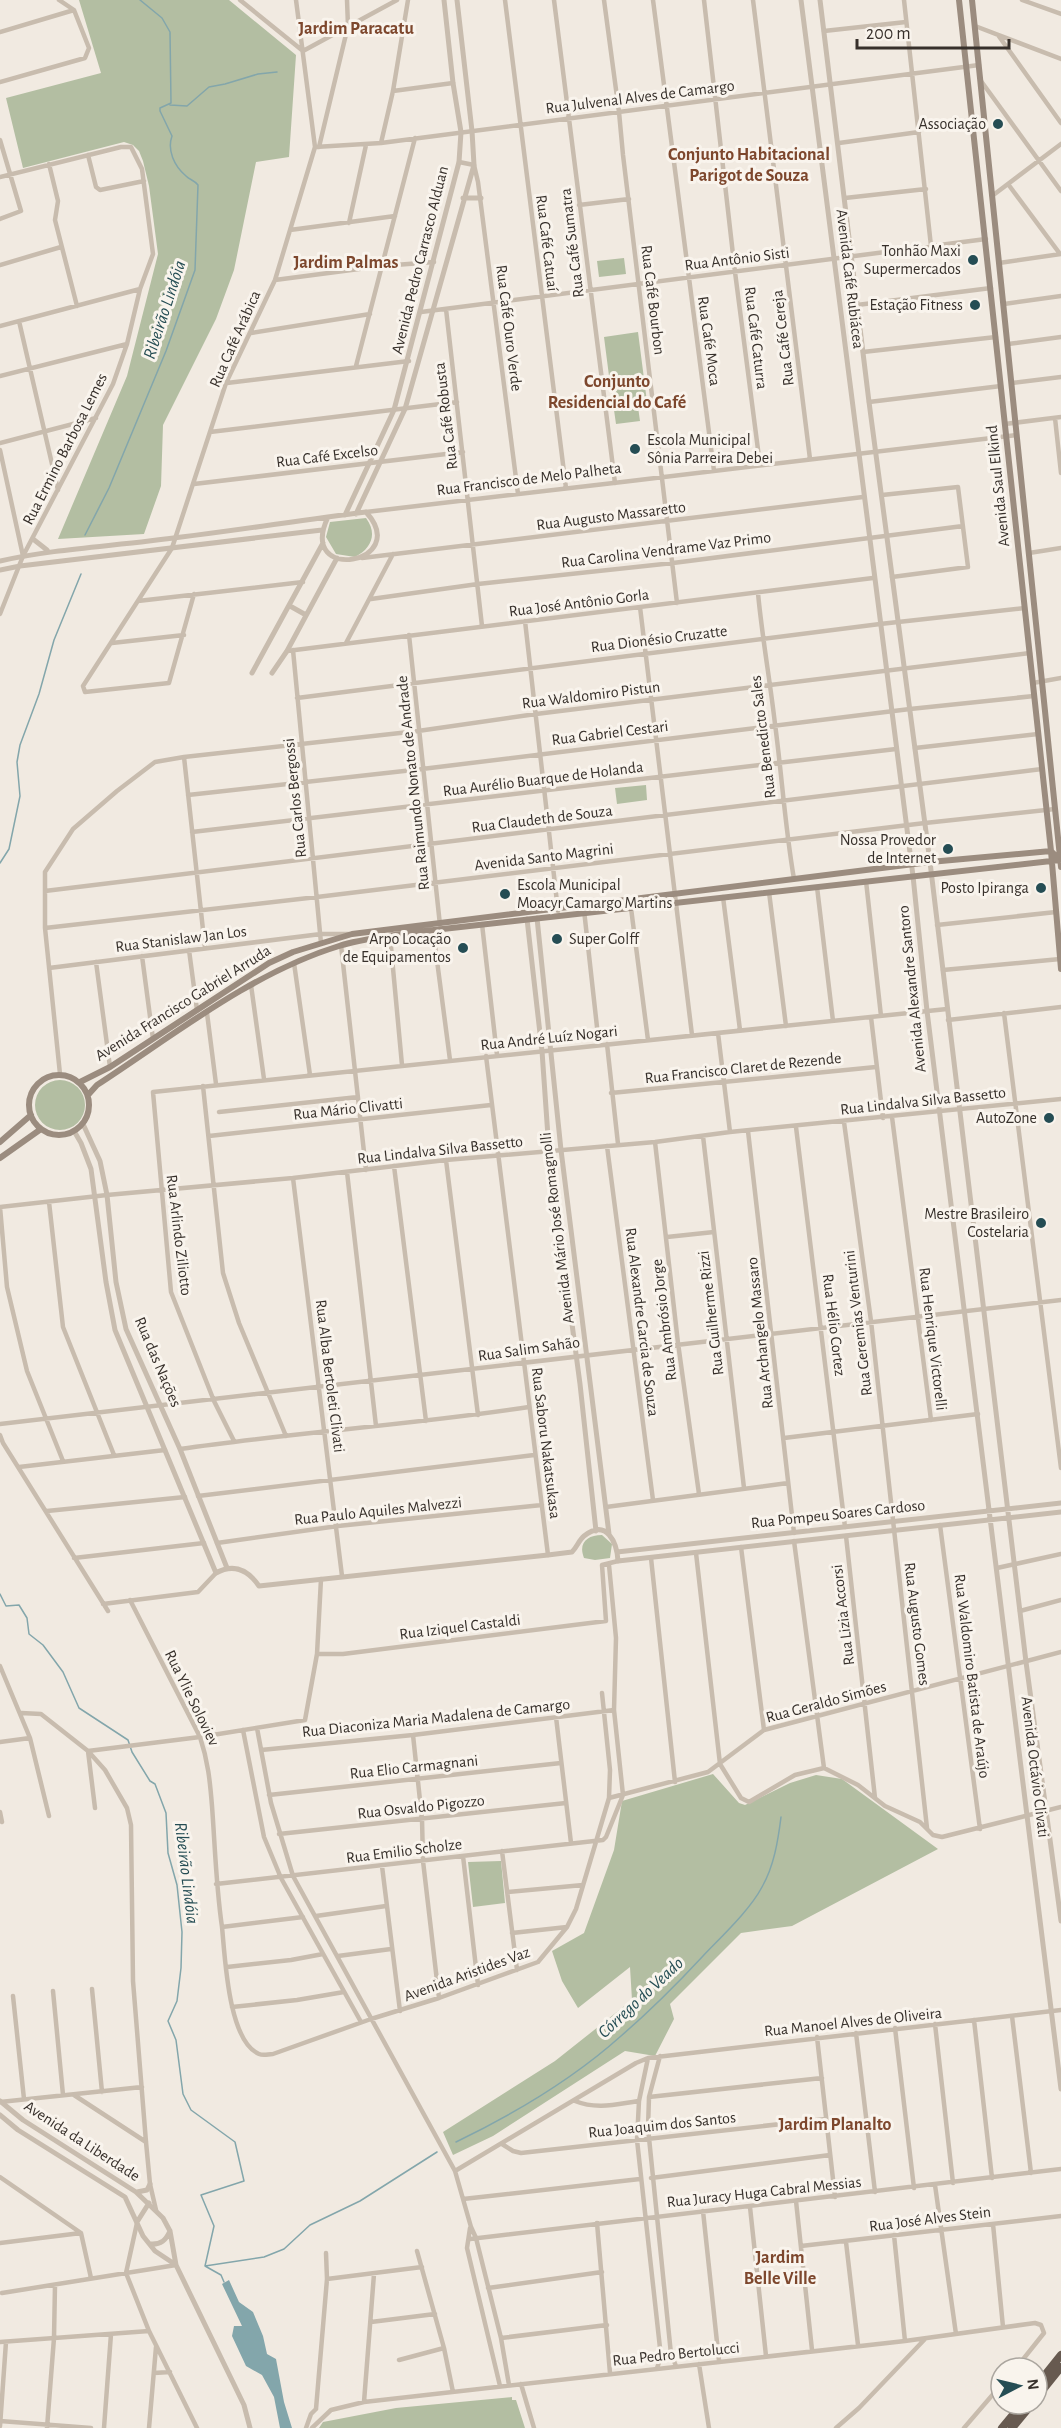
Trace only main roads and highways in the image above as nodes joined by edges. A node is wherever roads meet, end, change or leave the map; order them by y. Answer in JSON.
{"nodes":[{"id":1,"x":959,"y":0,"type":"edge"},
{"id":2,"x":972,"y":0,"type":"edge"},
{"id":3,"x":1033,"y":591,"type":"junction"},
{"id":4,"x":1023,"y":592,"type":"junction"},
{"id":5,"x":1051,"y":851,"type":"junction"},
{"id":6,"x":1061,"y":860,"type":"edge"},
{"id":7,"x":1052,"y":862,"type":"junction"},
{"id":8,"x":1061,"y":867,"type":"edge"},
{"id":9,"x":538,"y":909,"type":"junction"},
{"id":10,"x":527,"y":919,"type":"junction"},
{"id":11,"x":438,"y":927,"type":"junction"},
{"id":12,"x":1061,"y":960,"type":"edge"},
{"id":13,"x":1061,"y":969,"type":"edge"},
{"id":14,"x":80,"y":1082,"type":"junction"},
{"id":15,"x":88,"y":1095,"type":"junction"},
{"id":16,"x":31,"y":1115,"type":"junction"},
{"id":17,"x":41,"y":1129,"type":"junction"},
{"id":18,"x":0,"y":1142,"type":"edge"},
{"id":19,"x":0,"y":1158,"type":"edge"},
{"id":20,"x":1061,"y":2355,"type":"edge"},
{"id":21,"x":1061,"y":2367,"type":"edge"},
{"id":22,"x":1049,"y":2370,"type":"edge"},
{"id":23,"x":1049,"y":2382,"type":"edge"},
{"id":24,"x":1012,"y":2416,"type":"edge"},
{"id":25,"x":1022,"y":2416,"type":"edge"},
{"id":26,"x":1002,"y":2428,"type":"edge"},
{"id":27,"x":1012,"y":2428,"type":"edge"}],
"edges":[{"from":1,"to":4,"type":"main road","name":"Avenida Saul Elkind"},
{"from":2,"to":3,"type":"main road","name":"Avenida Saul Elkind"},
{"from":3,"to":4,"type":"main road"},
{"from":3,"to":6,"type":"main road","name":"Avenida Saul Elkind"},
{"from":4,"to":5,"type":"main road","name":"Avenida Saul Elkind"},
{"from":5,"to":6,"type":"main road"},
{"from":5,"to":7,"type":"main road","name":"Avenida Saul Elkind"},
{"from":5,"to":9,"type":"main road","name":"Avenida Francisco Gabriel Arruda"},
{"from":6,"to":7,"type":"main road","name":"Avenida Francisco Gabriel Arruda"},
{"from":6,"to":8,"type":"main road","name":"Avenida Saul Elkind"},
{"from":7,"to":10,"type":"main road","name":"Avenida Francisco Gabriel Arruda"},
{"from":7,"to":12,"type":"main road","name":"Avenida Saul Elkind"},
{"from":9,"to":10,"type":"main road"},
{"from":9,"to":11,"type":"main road","name":"Avenida Francisco Gabriel Arruda"},
{"from":10,"to":11,"type":"main road","name":"Avenida Francisco Gabriel Arruda"},
{"from":11,"to":14,"type":"main road","name":"Avenida Francisco Gabriel Arruda"},
{"from":11,"to":15,"type":"main road","name":"Avenida Francisco Gabriel Arruda"},
{"from":12,"to":13,"type":"main road","name":"Avenida Saul Elkind"},
{"from":14,"to":15,"type":"main road"},
{"from":14,"to":16,"type":"main road"},
{"from":15,"to":17,"type":"main road"},
{"from":16,"to":17,"type":"main road"},
{"from":16,"to":18,"type":"main road"},
{"from":17,"to":19,"type":"main road"},
{"from":20,"to":22,"type":"highway"},
{"from":21,"to":23,"type":"highway"},
{"from":24,"to":26,"type":"highway"},
{"from":25,"to":27,"type":"highway"}]}
